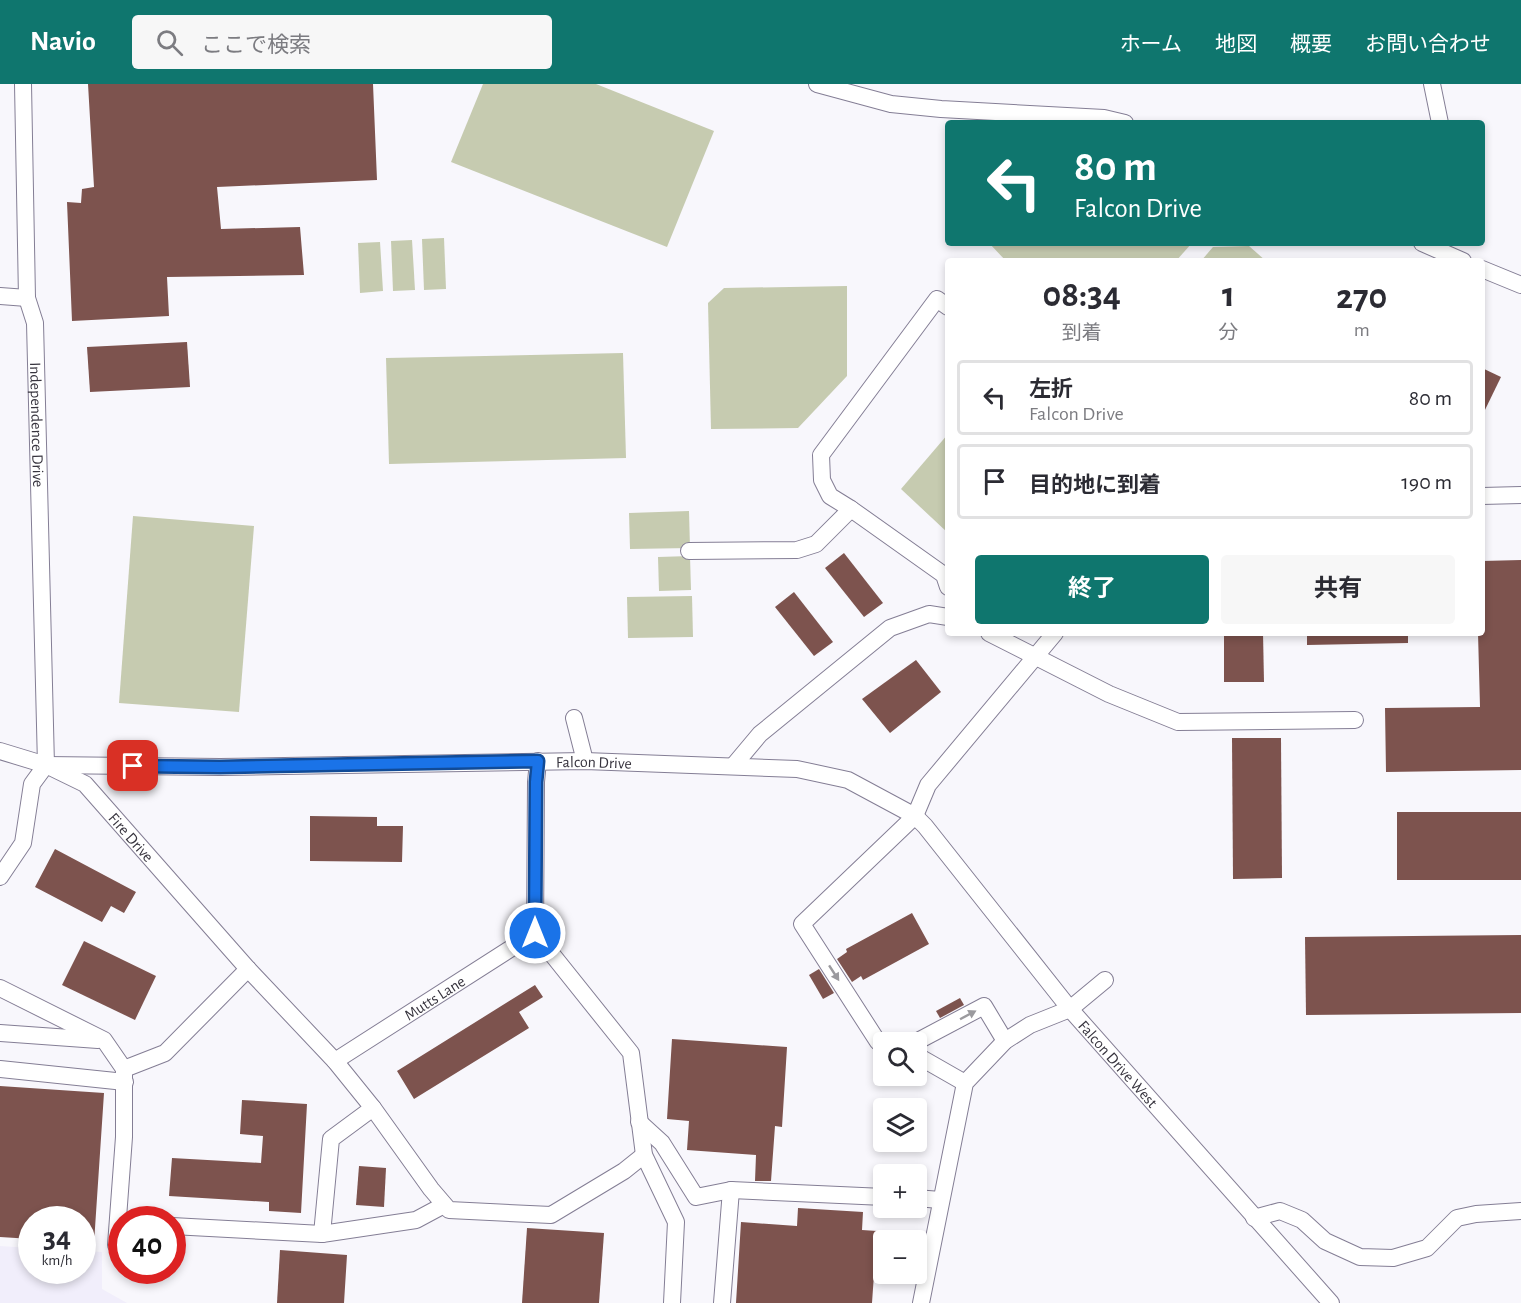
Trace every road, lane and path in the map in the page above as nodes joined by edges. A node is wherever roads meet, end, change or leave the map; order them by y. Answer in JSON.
{"nodes":[{"id":1,"x":23,"y":84,"type":"edge"},
{"id":2,"x":817,"y":84,"type":"edge"},
{"id":3,"x":1432,"y":84,"type":"edge"},
{"id":4,"x":1112,"y":120,"type":"edge"},
{"id":5,"x":1439,"y":120,"type":"edge"},
{"id":6,"x":1426,"y":248,"type":"edge"},
{"id":7,"x":1454,"y":258,"type":"edge"},
{"id":8,"x":1485,"y":270,"type":"edge"},
{"id":9,"x":1521,"y":285,"type":"edge"},
{"id":10,"x":0,"y":296,"type":"edge"},
{"id":11,"x":27,"y":298,"type":"junction"},
{"id":12,"x":945,"y":305,"type":"edge"},
{"id":13,"x":1485,"y":495,"type":"edge"},
{"id":14,"x":1521,"y":495,"type":"edge"},
{"id":15,"x":851,"y":509,"type":"junction"},
{"id":16,"x":689,"y":551,"type":"dead end"},
{"id":17,"x":945,"y":578,"type":"edge"},
{"id":18,"x":945,"y":617,"type":"edge"},
{"id":19,"x":995,"y":636,"type":"edge"},
{"id":20,"x":1053,"y":636,"type":"edge"},
{"id":21,"x":1037,"y":656,"type":"junction"},
{"id":22,"x":574,"y":718,"type":"dead end"},
{"id":23,"x":1355,"y":720,"type":"dead end"},
{"id":24,"x":0,"y":751,"type":"edge"},
{"id":25,"x":538,"y":761,"type":"junction"},
{"id":26,"x":585,"y":761,"type":"junction"},
{"id":27,"x":46,"y":765,"type":"junction"},
{"id":28,"x":734,"y":765,"type":"junction"},
{"id":29,"x":915,"y":816,"type":"junction"},
{"id":30,"x":0,"y":877,"type":"edge"},
{"id":31,"x":535,"y":933,"type":"junction"},
{"id":32,"x":248,"y":969,"type":"junction"},
{"id":33,"x":1104,"y":980,"type":"dead end"},
{"id":34,"x":0,"y":988,"type":"edge"},
{"id":35,"x":1070,"y":1009,"type":"junction"},
{"id":36,"x":0,"y":1033,"type":"edge"},
{"id":37,"x":873,"y":1034,"type":"edge"},
{"id":38,"x":927,"y":1036,"type":"edge"},
{"id":39,"x":104,"y":1040,"type":"junction"},
{"id":40,"x":1005,"y":1041,"type":"junction"},
{"id":41,"x":335,"y":1061,"type":"junction"},
{"id":42,"x":927,"y":1061,"type":"edge"},
{"id":43,"x":0,"y":1069,"type":"edge"},
{"id":44,"x":124,"y":1076,"type":"junction"},
{"id":45,"x":965,"y":1083,"type":"junction"},
{"id":46,"x":373,"y":1108,"type":"junction"},
{"id":47,"x":639,"y":1122,"type":"junction"},
{"id":48,"x":644,"y":1155,"type":"junction"},
{"id":49,"x":731,"y":1190,"type":"junction"},
{"id":50,"x":873,"y":1196,"type":"edge"},
{"id":51,"x":927,"y":1199,"type":"edge"},
{"id":52,"x":940,"y":1200,"type":"junction"},
{"id":53,"x":444,"y":1205,"type":"junction"},
{"id":54,"x":119,"y":1206,"type":"edge"},
{"id":55,"x":1521,"y":1211,"type":"edge"},
{"id":56,"x":1254,"y":1218,"type":"junction"},
{"id":57,"x":186,"y":1227,"type":"edge"},
{"id":58,"x":322,"y":1234,"type":"junction"},
{"id":59,"x":672,"y":1303,"type":"edge"},
{"id":60,"x":722,"y":1303,"type":"edge"},
{"id":61,"x":921,"y":1303,"type":"edge"},
{"id":62,"x":1331,"y":1303,"type":"edge"}],
"edges":[{"from":1,"to":11,"type":"street","name":"Independence Drive"},
{"from":2,"to":4,"type":"street"},
{"from":3,"to":5,"type":"street"},
{"from":6,"to":7,"type":"street"},
{"from":8,"to":9,"type":"street"},
{"from":10,"to":11,"type":"street"},
{"from":11,"to":27,"type":"street","name":"Independence Drive"},
{"from":12,"to":15,"type":"street"},
{"from":13,"to":14,"type":"street"},
{"from":15,"to":16,"type":"street"},
{"from":15,"to":17,"type":"street"},
{"from":18,"to":28,"type":"street"},
{"from":19,"to":21,"type":"street"},
{"from":20,"to":21,"type":"street"},
{"from":21,"to":23,"type":"street"},
{"from":21,"to":29,"type":"street"},
{"from":22,"to":26,"type":"street"},
{"from":24,"to":27,"type":"street"},
{"from":25,"to":26,"type":"street","name":"Falcon Drive"},
{"from":25,"to":27,"type":"street","name":"Falcon Drive"},
{"from":25,"to":31,"type":"street"},
{"from":26,"to":28,"type":"street","name":"Falcon Drive"},
{"from":27,"to":30,"type":"street"},
{"from":27,"to":32,"type":"street","name":"Fire Drive"},
{"from":28,"to":29,"type":"street","name":"Falcon Drive"},
{"from":29,"to":35,"type":"street","name":"Falcon Drive West"},
{"from":29,"to":37,"type":"street","one_way":true},
{"from":31,"to":41,"type":"street","name":"Mutts Lane"},
{"from":31,"to":47,"type":"street"},
{"from":32,"to":41,"type":"street","name":"Fire Drive"},
{"from":32,"to":44,"type":"street"},
{"from":33,"to":35,"type":"street"},
{"from":34,"to":39,"type":"street"},
{"from":35,"to":40,"type":"street"},
{"from":35,"to":56,"type":"street","name":"Falcon Drive West"},
{"from":36,"to":39,"type":"street"},
{"from":38,"to":40,"type":"street","one_way":true},
{"from":39,"to":44,"type":"street"},
{"from":40,"to":45,"type":"street"},
{"from":41,"to":46,"type":"street","name":"Fire Drive"},
{"from":42,"to":45,"type":"street"},
{"from":43,"to":44,"type":"street"},
{"from":44,"to":54,"type":"street"},
{"from":45,"to":52,"type":"street"},
{"from":46,"to":53,"type":"street","name":"Fire Drive"},
{"from":46,"to":58,"type":"street"},
{"from":47,"to":48,"type":"street"},
{"from":47,"to":49,"type":"street"},
{"from":48,"to":53,"type":"street"},
{"from":48,"to":59,"type":"street"},
{"from":49,"to":50,"type":"street"},
{"from":49,"to":60,"type":"street"},
{"from":51,"to":52,"type":"street"},
{"from":52,"to":61,"type":"street"},
{"from":53,"to":58,"type":"street"},
{"from":55,"to":56,"type":"street"},
{"from":56,"to":62,"type":"street","name":"Falcon Drive West"},
{"from":57,"to":58,"type":"street"}]}
